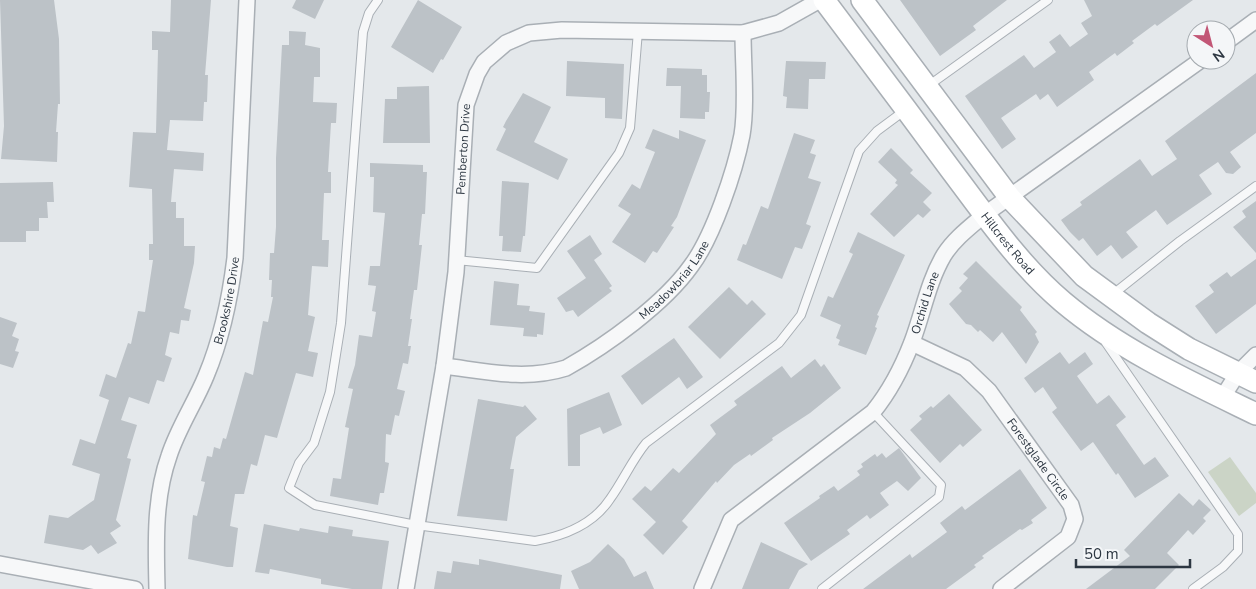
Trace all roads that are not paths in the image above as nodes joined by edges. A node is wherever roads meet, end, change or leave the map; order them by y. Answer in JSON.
{"nodes":[{"id":1,"x":247,"y":0,"type":"edge"},
{"id":2,"x":378,"y":0,"type":"edge"},
{"id":3,"x":820,"y":0,"type":"edge"},
{"id":4,"x":824,"y":0,"type":"edge"},
{"id":5,"x":862,"y":0,"type":"edge"},
{"id":6,"x":1048,"y":0,"type":"edge"},
{"id":7,"x":1256,"y":20,"type":"edge"},
{"id":8,"x":638,"y":31,"type":"junction"},
{"id":9,"x":742,"y":33,"type":"junction"},
{"id":10,"x":1236,"y":35,"type":"edge"},
{"id":11,"x":1187,"y":70,"type":"edge"},
{"id":12,"x":927,"y":87,"type":"junction"},
{"id":13,"x":906,"y":110,"type":"junction"},
{"id":14,"x":1256,"y":186,"type":"edge"},
{"id":15,"x":1010,"y":198,"type":"junction"},
{"id":16,"x":984,"y":214,"type":"junction"},
{"id":17,"x":456,"y":260,"type":"junction"},
{"id":18,"x":1110,"y":296,"type":"junction"},
{"id":19,"x":1092,"y":322,"type":"junction"},
{"id":20,"x":912,"y":343,"type":"junction"},
{"id":21,"x":1256,"y":356,"type":"edge"},
{"id":22,"x":444,"y":366,"type":"junction"},
{"id":23,"x":1247,"y":377,"type":"edge"},
{"id":24,"x":1222,"y":398,"type":"junction"},
{"id":25,"x":873,"y":412,"type":"junction"},
{"id":26,"x":1256,"y":414,"type":"edge"},
{"id":27,"x":416,"y":525,"type":"junction"},
{"id":28,"x":0,"y":564,"type":"edge"},
{"id":29,"x":135,"y":589,"type":"edge"},
{"id":30,"x":157,"y":589,"type":"edge"},
{"id":31,"x":406,"y":589,"type":"edge"},
{"id":32,"x":702,"y":589,"type":"edge"},
{"id":33,"x":822,"y":589,"type":"edge"},
{"id":34,"x":1001,"y":589,"type":"edge"},
{"id":35,"x":1193,"y":589,"type":"edge"}],
"edges":[{"from":1,"to":30,"type":"street","name":"Brookshire Drive"},
{"from":2,"to":27,"type":"lane"},
{"from":3,"to":9,"type":"street","name":"Pemberton Drive"},
{"from":4,"to":13,"type":"main road","name":"Hillcrest Road"},
{"from":5,"to":12,"type":"main road"},
{"from":6,"to":12,"type":"lane"},
{"from":7,"to":10,"type":"street"},
{"from":8,"to":9,"type":"street","name":"Pemberton Drive"},
{"from":8,"to":17,"type":"lane"},
{"from":8,"to":17,"type":"street","name":"Pemberton Drive"},
{"from":9,"to":22,"type":"street","name":"Meadowbriar Lane"},
{"from":11,"to":15,"type":"street","name":"Orchid Lane"},
{"from":12,"to":15,"type":"main road"},
{"from":13,"to":16,"type":"main road","name":"Hillcrest Road"},
{"from":13,"to":27,"type":"lane"},
{"from":14,"to":18,"type":"lane"},
{"from":15,"to":16,"type":"street","name":"Orchid Lane"},
{"from":15,"to":18,"type":"main road"},
{"from":16,"to":19,"type":"main road","name":"Hillcrest Road"},
{"from":16,"to":20,"type":"street","name":"Orchid Lane"},
{"from":17,"to":22,"type":"street","name":"Pemberton Drive"},
{"from":18,"to":23,"type":"main road"},
{"from":19,"to":24,"type":"main road","name":"Hillcrest Road"},
{"from":19,"to":35,"type":"lane"},
{"from":20,"to":25,"type":"street","name":"Orchid Lane"},
{"from":20,"to":34,"type":"street","name":"Forestglade Circle"},
{"from":21,"to":23,"type":"street"},
{"from":22,"to":27,"type":"street","name":"Pemberton Drive"},
{"from":23,"to":24,"type":"street"},
{"from":24,"to":26,"type":"main road","name":"Hillcrest Road"},
{"from":25,"to":32,"type":"street","name":"Orchid Lane"},
{"from":25,"to":33,"type":"lane"},
{"from":27,"to":31,"type":"street","name":"Pemberton Drive"},
{"from":28,"to":29,"type":"street"}]}
